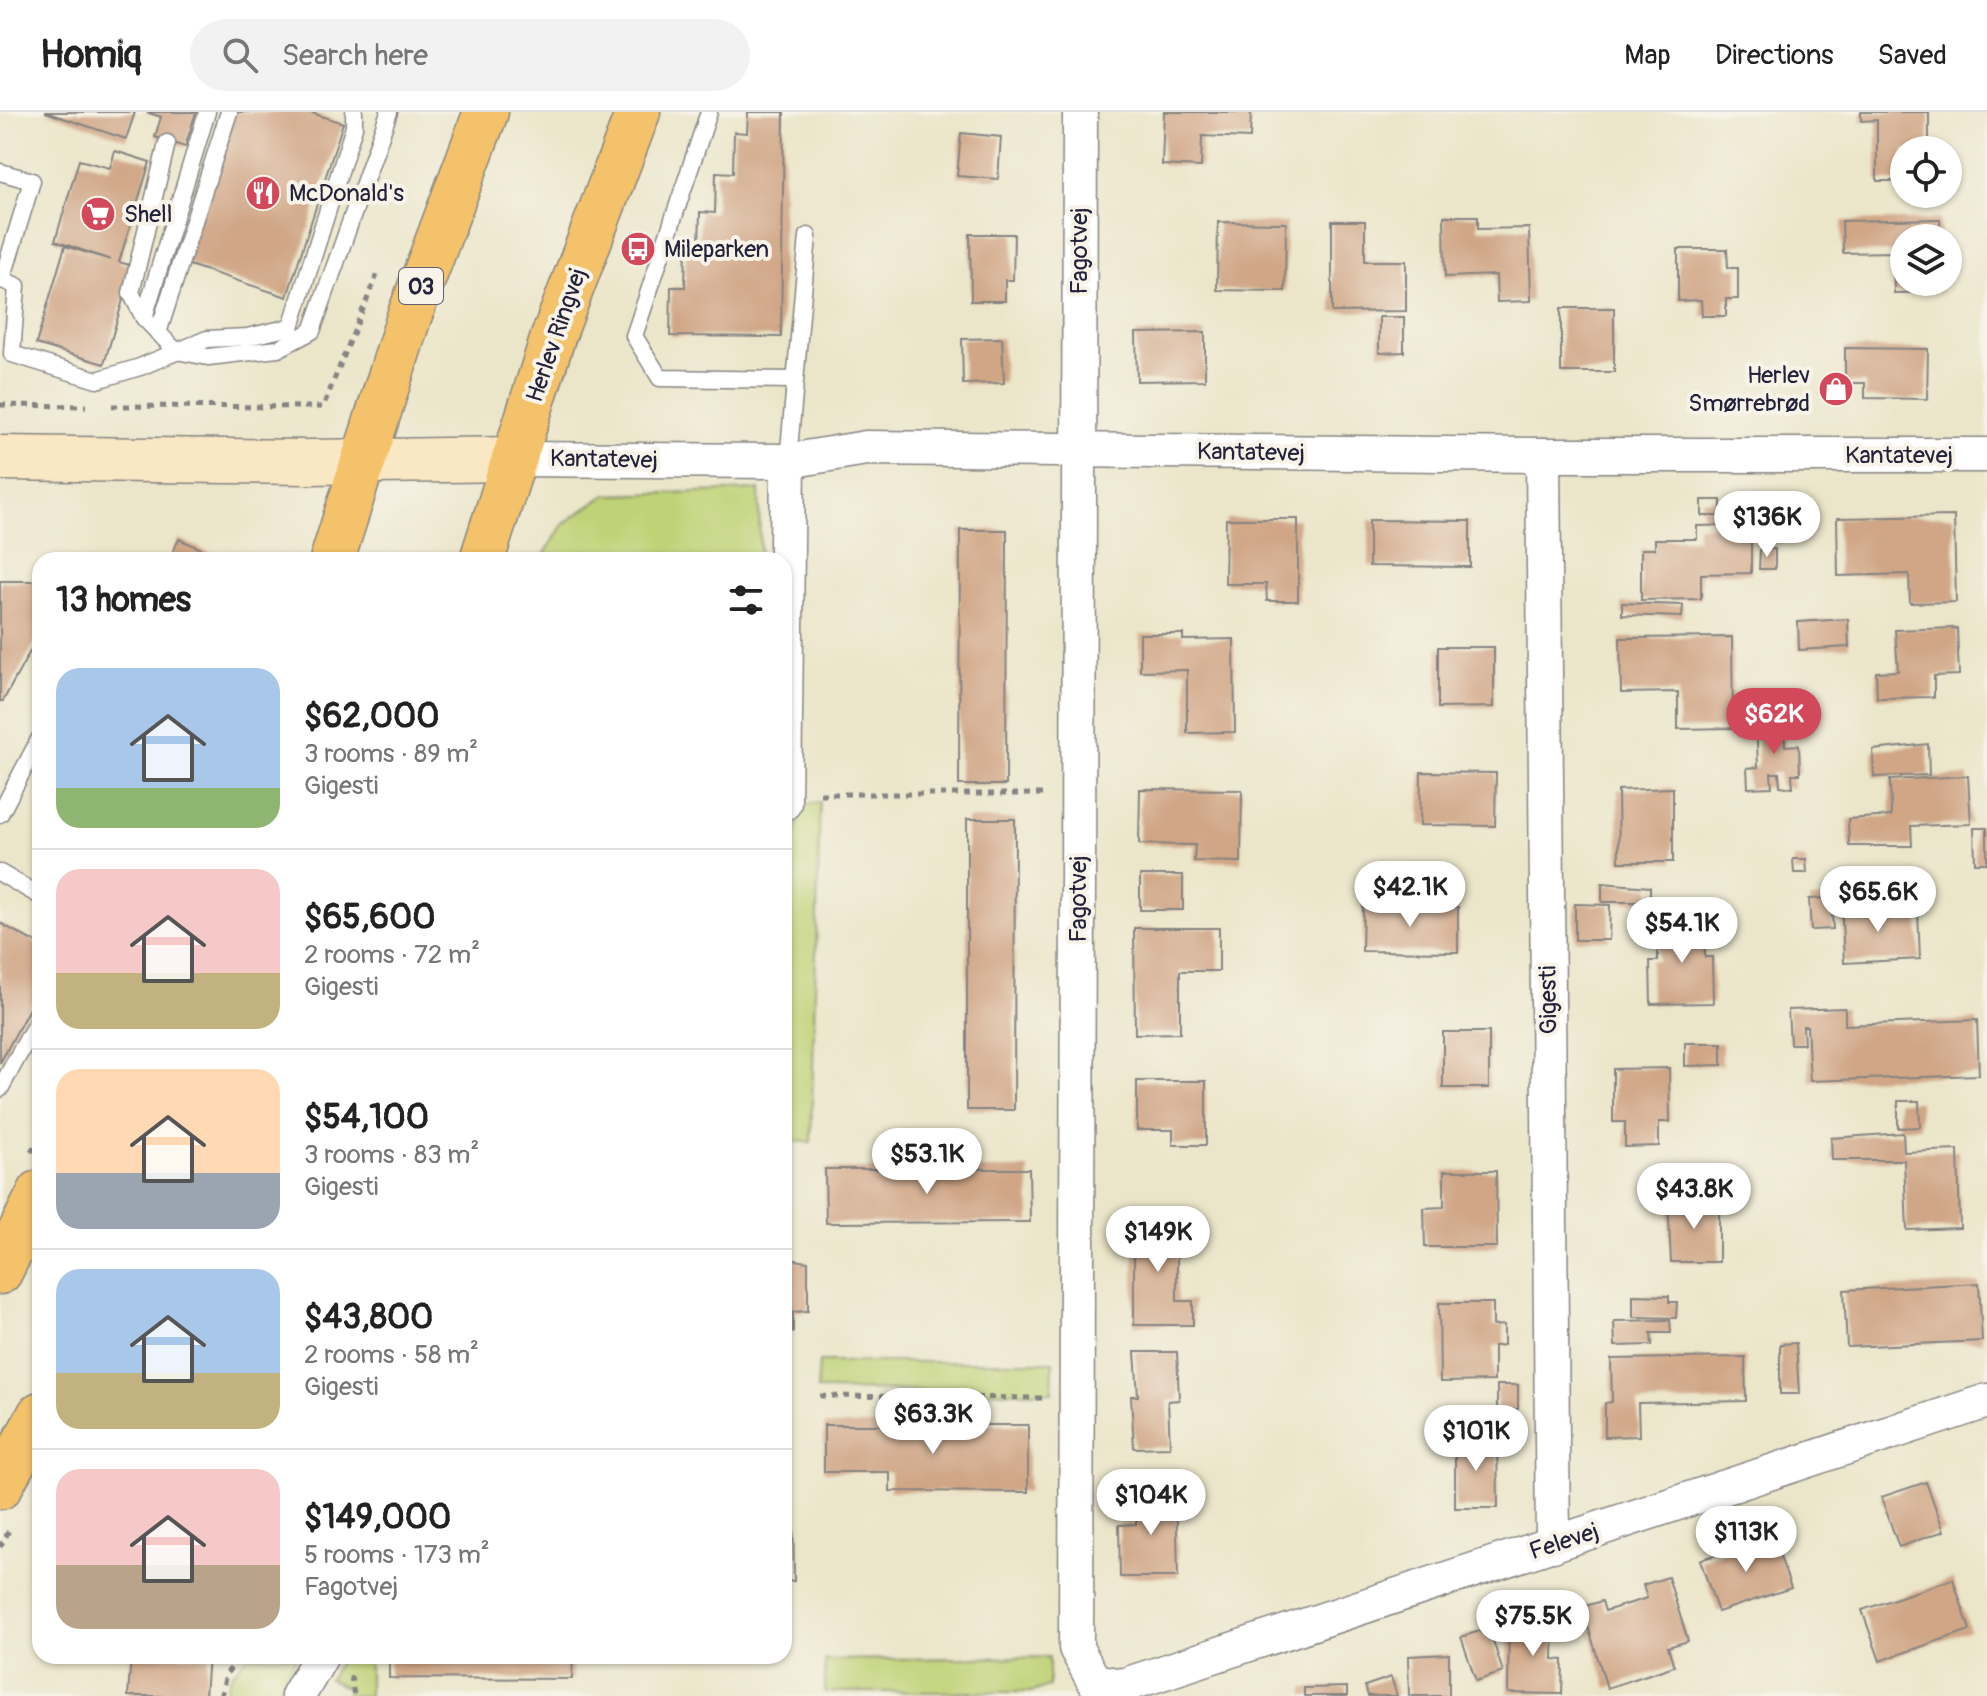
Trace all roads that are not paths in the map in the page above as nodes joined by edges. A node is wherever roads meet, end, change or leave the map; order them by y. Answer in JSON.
{"nodes":[{"id":1,"x":207,"y":112,"type":"edge"},
{"id":2,"x":229,"y":112,"type":"edge"},
{"id":3,"x":354,"y":112,"type":"edge"},
{"id":4,"x":389,"y":112,"type":"edge"},
{"id":5,"x":486,"y":112,"type":"edge"},
{"id":6,"x":638,"y":112,"type":"edge"},
{"id":7,"x":709,"y":112,"type":"edge"},
{"id":8,"x":1080,"y":112,"type":"edge"},
{"id":9,"x":167,"y":143,"type":"dead end"},
{"id":10,"x":0,"y":172,"type":"edge"},
{"id":11,"x":808,"y":236,"type":"dead end"},
{"id":12,"x":1,"y":280,"type":"edge"},
{"id":13,"x":144,"y":318,"type":"junction"},
{"id":14,"x":158,"y":333,"type":"junction"},
{"id":15,"x":176,"y":351,"type":"junction"},
{"id":16,"x":794,"y":380,"type":"junction"},
{"id":17,"x":1078,"y":450,"type":"junction"},
{"id":18,"x":1543,"y":455,"type":"junction"},
{"id":19,"x":1987,"y":455,"type":"edge"},
{"id":20,"x":0,"y":458,"type":"edge"},
{"id":21,"x":516,"y":459,"type":"junction"},
{"id":22,"x":788,"y":461,"type":"junction"},
{"id":23,"x":363,"y":462,"type":"junction"},
{"id":24,"x":335,"y":552,"type":"edge"},
{"id":25,"x":485,"y":552,"type":"edge"},
{"id":26,"x":787,"y":552,"type":"edge"},
{"id":27,"x":32,"y":753,"type":"edge"},
{"id":28,"x":0,"y":814,"type":"edge"},
{"id":29,"x":0,"y":873,"type":"edge"},
{"id":30,"x":32,"y":891,"type":"edge"},
{"id":31,"x":32,"y":1031,"type":"edge"},
{"id":32,"x":0,"y":1089,"type":"edge"},
{"id":33,"x":32,"y":1208,"type":"edge"},
{"id":34,"x":0,"y":1272,"type":"edge"},
{"id":35,"x":1987,"y":1401,"type":"edge"},
{"id":36,"x":32,"y":1429,"type":"edge"},
{"id":37,"x":0,"y":1487,"type":"edge"},
{"id":38,"x":1553,"y":1545,"type":"junction"},
{"id":39,"x":316,"y":1664,"type":"edge"},
{"id":40,"x":1094,"y":1681,"type":"joint"},
{"id":41,"x":298,"y":1696,"type":"edge"}],
"edges":[{"from":1,"to":13,"type":"lane"},
{"from":2,"to":14,"type":"lane"},
{"from":3,"to":15,"type":"lane"},
{"from":4,"to":15,"type":"lane"},
{"from":5,"to":23,"type":"main road","number":"O3"},
{"from":6,"to":21,"type":"main road","name":"Herlev Ringvej"},
{"from":7,"to":16,"type":"lane"},
{"from":8,"to":17,"type":"street","name":"Fagotvej"},
{"from":9,"to":13,"type":"lane"},
{"from":10,"to":12,"type":"lane"},
{"from":11,"to":16,"type":"lane"},
{"from":12,"to":15,"type":"lane"},
{"from":13,"to":14,"type":"lane"},
{"from":14,"to":15,"type":"lane"},
{"from":16,"to":22,"type":"lane"},
{"from":17,"to":18,"type":"street","name":"Kantatevej"},
{"from":17,"to":22,"type":"street","name":"Kantatevej"},
{"from":17,"to":40,"type":"street","name":"Fagotvej"},
{"from":18,"to":19,"type":"street","name":"Kantatevej"},
{"from":18,"to":38,"type":"street","name":"Gigesti"},
{"from":20,"to":23,"type":"street"},
{"from":21,"to":22,"type":"street","name":"Kantatevej"},
{"from":21,"to":23,"type":"street"},
{"from":21,"to":25,"type":"main road","name":"Herlev Ringvej"},
{"from":22,"to":26,"type":"street"},
{"from":23,"to":24,"type":"main road","number":"O3"},
{"from":27,"to":28,"type":"lane"},
{"from":29,"to":30,"type":"lane"},
{"from":31,"to":32,"type":"lane"},
{"from":33,"to":34,"type":"main road"},
{"from":35,"to":38,"type":"street","name":"Felevej"},
{"from":36,"to":37,"type":"main road"},
{"from":38,"to":40,"type":"street","name":"Felevej"},
{"from":39,"to":41,"type":"street"}]}
